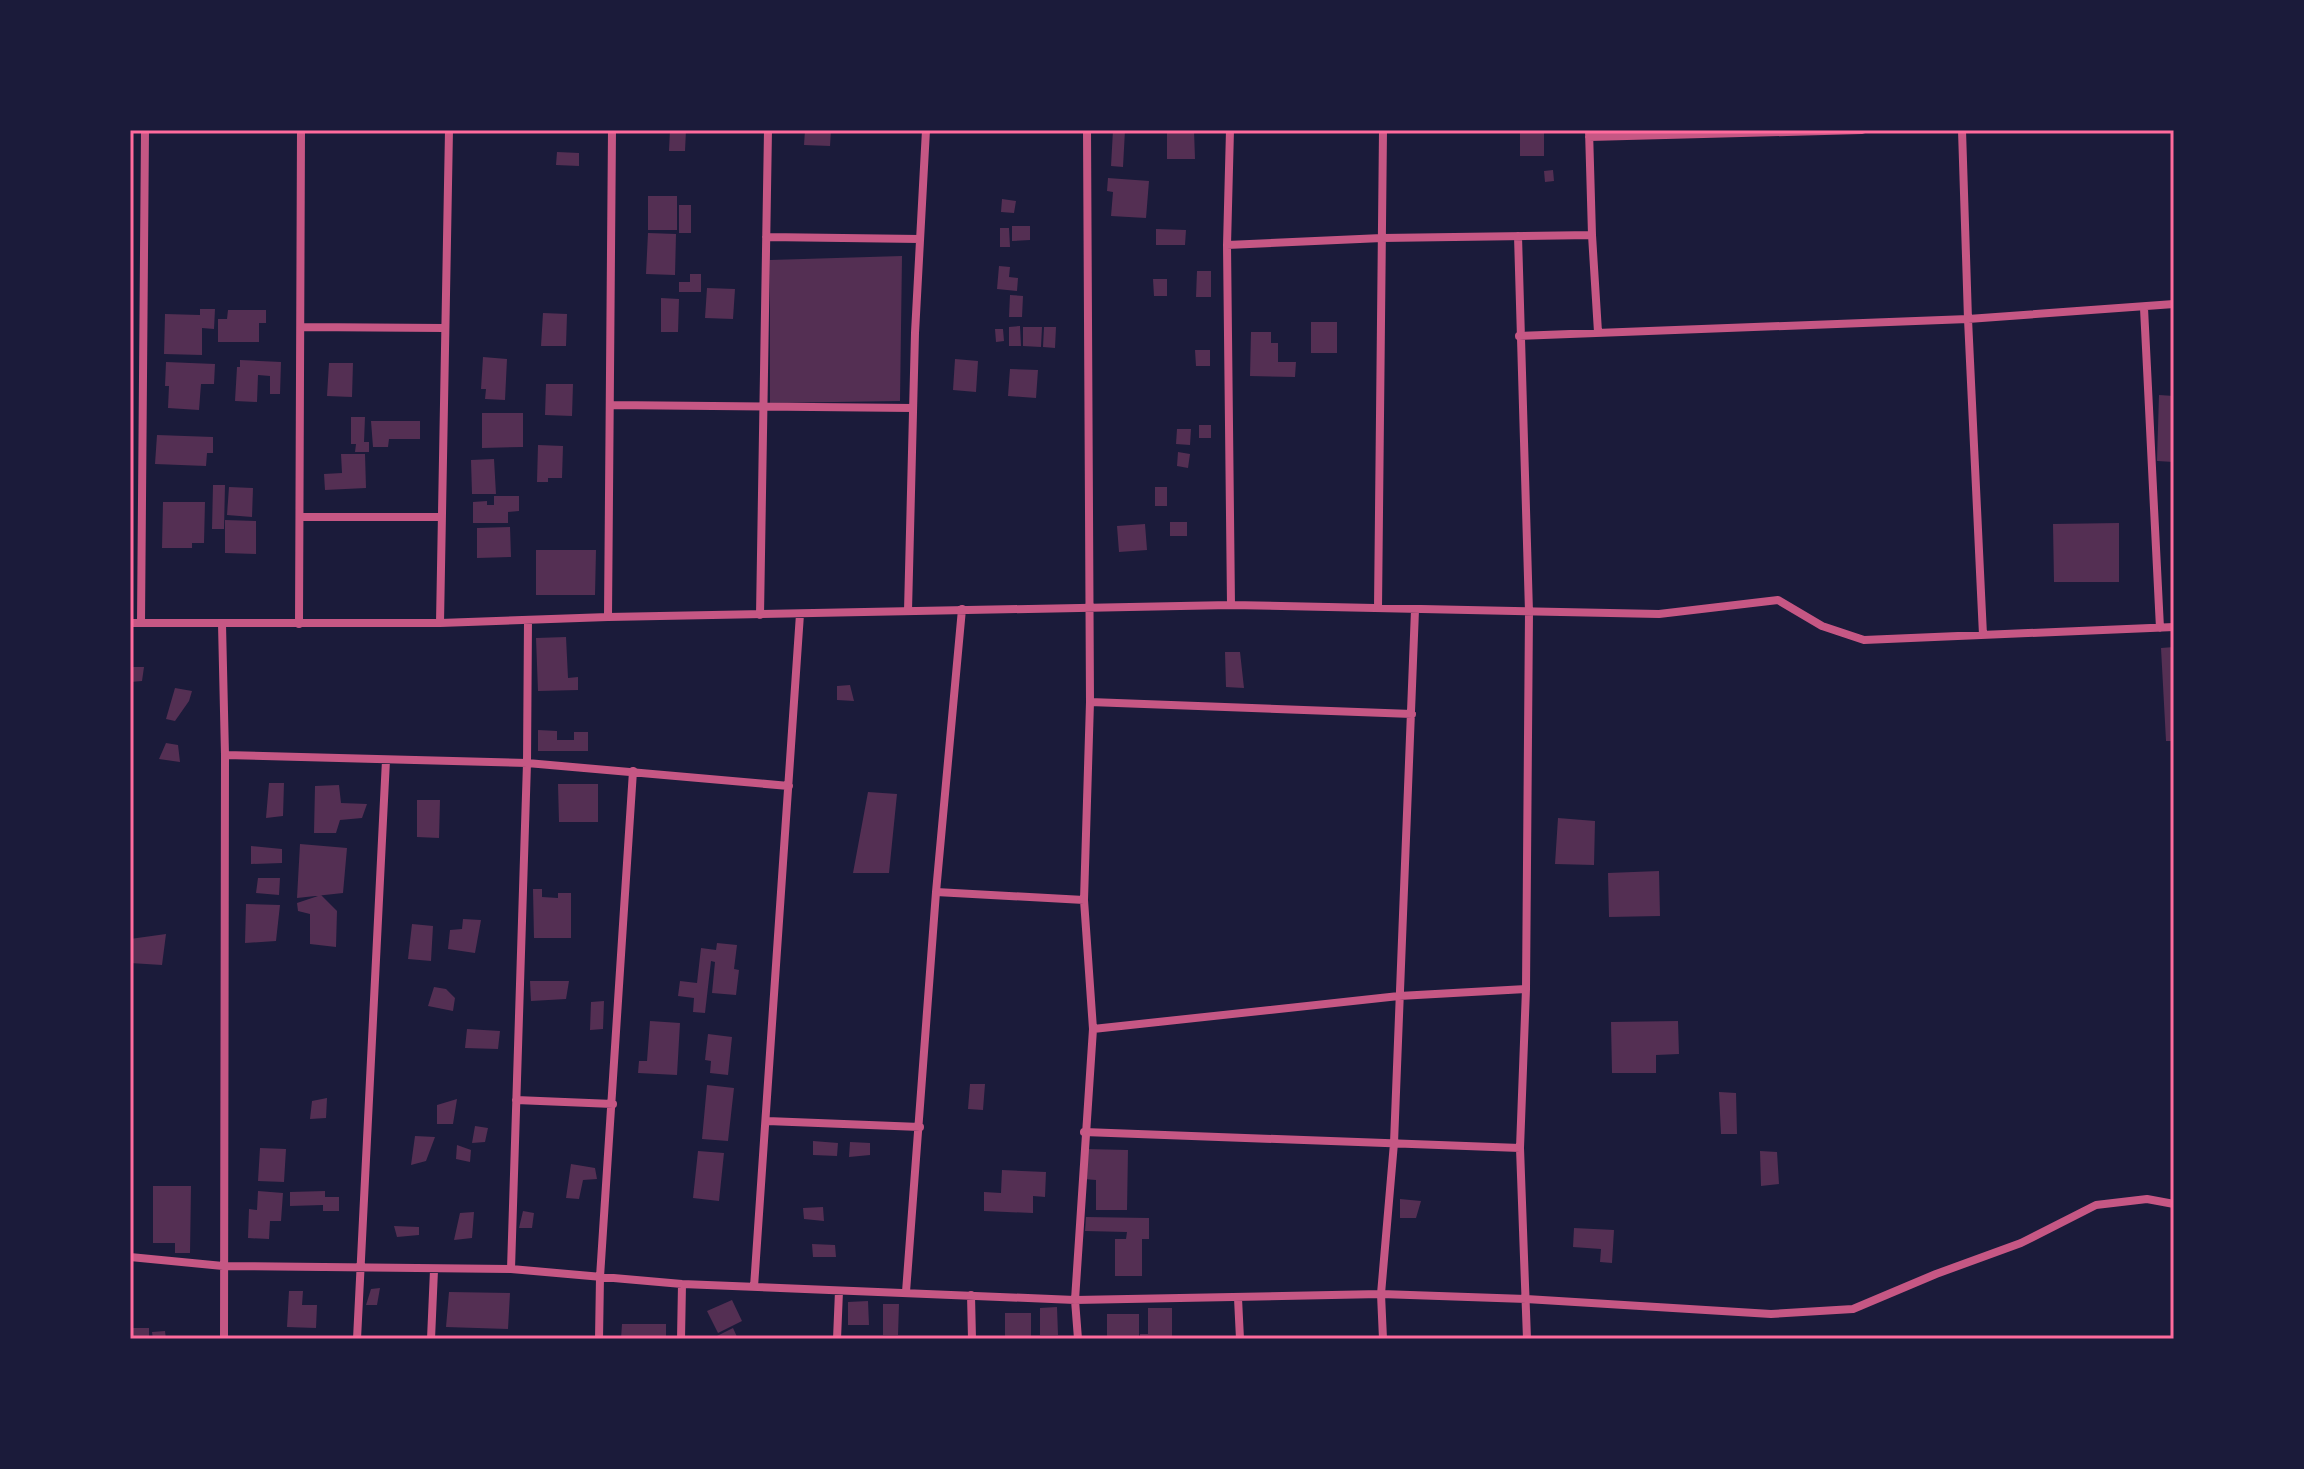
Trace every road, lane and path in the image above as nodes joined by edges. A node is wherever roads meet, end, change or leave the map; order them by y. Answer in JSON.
{"nodes":[{"id":1,"x":145,"y":130,"type":"edge"},
{"id":2,"x":301,"y":130,"type":"edge"},
{"id":3,"x":449,"y":130,"type":"edge"},
{"id":4,"x":612,"y":130,"type":"edge"},
{"id":5,"x":768,"y":130,"type":"edge"},
{"id":6,"x":926,"y":130,"type":"edge"},
{"id":7,"x":1087,"y":130,"type":"edge"},
{"id":8,"x":1230,"y":130,"type":"edge"},
{"id":9,"x":1383,"y":130,"type":"edge"},
{"id":10,"x":1862,"y":130,"type":"edge"},
{"id":11,"x":1962,"y":130,"type":"edge"},
{"id":12,"x":1589,"y":133,"type":"edge"},
{"id":13,"x":1592,"y":235,"type":"junction"},
{"id":14,"x":1518,"y":236,"type":"junction"},
{"id":15,"x":766,"y":237,"type":"junction"},
{"id":16,"x":1382,"y":238,"type":"junction"},
{"id":17,"x":920,"y":239,"type":"junction"},
{"id":18,"x":1227,"y":245,"type":"junction"},
{"id":19,"x":2174,"y":304,"type":"edge"},
{"id":20,"x":2144,"y":308,"type":"junction"},
{"id":21,"x":1968,"y":319,"type":"junction"},
{"id":22,"x":301,"y":327,"type":"junction"},
{"id":23,"x":444,"y":328,"type":"junction"},
{"id":24,"x":1598,"y":332,"type":"junction"},
{"id":25,"x":1519,"y":336,"type":"junction"},
{"id":26,"x":610,"y":405,"type":"junction"},
{"id":27,"x":764,"y":408,"type":"junction"},
{"id":28,"x":913,"y":408,"type":"junction"},
{"id":29,"x":301,"y":517,"type":"junction"},
{"id":30,"x":440,"y":517,"type":"junction"},
{"id":31,"x":1231,"y":605,"type":"junction"},
{"id":32,"x":1090,"y":606,"type":"junction"},
{"id":33,"x":1378,"y":608,"type":"junction"},
{"id":34,"x":962,"y":609,"type":"junction"},
{"id":35,"x":1415,"y":610,"type":"junction"},
{"id":36,"x":908,"y":611,"type":"junction"},
{"id":37,"x":1529,"y":612,"type":"junction"},
{"id":38,"x":800,"y":614,"type":"junction"},
{"id":39,"x":760,"y":615,"type":"junction"},
{"id":40,"x":608,"y":617,"type":"junction"},
{"id":41,"x":528,"y":620,"type":"junction"},
{"id":42,"x":130,"y":623,"type":"edge"},
{"id":43,"x":141,"y":623,"type":"junction"},
{"id":44,"x":440,"y":623,"type":"junction"},
{"id":45,"x":222,"y":624,"type":"junction"},
{"id":46,"x":299,"y":624,"type":"junction"},
{"id":47,"x":2174,"y":627,"type":"edge"},
{"id":48,"x":2160,"y":628,"type":"junction"},
{"id":49,"x":1983,"y":635,"type":"junction"},
{"id":50,"x":1090,"y":702,"type":"junction"},
{"id":51,"x":1412,"y":714,"type":"junction"},
{"id":52,"x":225,"y":755,"type":"junction"},
{"id":53,"x":386,"y":760,"type":"junction"},
{"id":54,"x":527,"y":763,"type":"junction"},
{"id":55,"x":633,"y":771,"type":"junction"},
{"id":56,"x":789,"y":786,"type":"junction"},
{"id":57,"x":936,"y":892,"type":"junction"},
{"id":58,"x":1084,"y":900,"type":"junction"},
{"id":59,"x":1526,"y":989,"type":"junction"},
{"id":60,"x":1399,"y":996,"type":"junction"},
{"id":61,"x":1093,"y":1029,"type":"junction"},
{"id":62,"x":516,"y":1100,"type":"junction"},
{"id":63,"x":613,"y":1104,"type":"junction"},
{"id":64,"x":767,"y":1121,"type":"junction"},
{"id":65,"x":920,"y":1127,"type":"junction"},
{"id":66,"x":1084,"y":1132,"type":"junction"},
{"id":67,"x":1394,"y":1143,"type":"junction"},
{"id":68,"x":1520,"y":1148,"type":"junction"},
{"id":69,"x":2174,"y":1204,"type":"edge"},
{"id":70,"x":130,"y":1257,"type":"edge"},
{"id":71,"x":223,"y":1266,"type":"junction"},
{"id":72,"x":361,"y":1267,"type":"junction"},
{"id":73,"x":511,"y":1269,"type":"junction"},
{"id":74,"x":434,"y":1270,"type":"junction"},
{"id":75,"x":600,"y":1277,"type":"junction"},
{"id":76,"x":682,"y":1284,"type":"junction"},
{"id":77,"x":754,"y":1287,"type":"junction"},
{"id":78,"x":839,"y":1291,"type":"junction"},
{"id":79,"x":906,"y":1292,"type":"junction"},
{"id":80,"x":1381,"y":1294,"type":"junction"},
{"id":81,"x":971,"y":1295,"type":"junction"},
{"id":82,"x":1238,"y":1298,"type":"junction"},
{"id":83,"x":1526,"y":1299,"type":"junction"},
{"id":84,"x":1075,"y":1300,"type":"junction"},
{"id":85,"x":224,"y":1339,"type":"edge"},
{"id":86,"x":357,"y":1339,"type":"edge"},
{"id":87,"x":431,"y":1339,"type":"edge"},
{"id":88,"x":599,"y":1339,"type":"edge"},
{"id":89,"x":681,"y":1339,"type":"edge"},
{"id":90,"x":837,"y":1339,"type":"edge"},
{"id":91,"x":972,"y":1339,"type":"edge"},
{"id":92,"x":1078,"y":1339,"type":"edge"},
{"id":93,"x":1240,"y":1339,"type":"edge"},
{"id":94,"x":1383,"y":1339,"type":"edge"},
{"id":95,"x":1527,"y":1339,"type":"edge"}],
"edges":[{"from":1,"to":43,"type":"street"},
{"from":2,"to":22,"type":"street"},
{"from":3,"to":23,"type":"street"},
{"from":4,"to":26,"type":"street"},
{"from":5,"to":15,"type":"street"},
{"from":6,"to":17,"type":"street"},
{"from":7,"to":32,"type":"street"},
{"from":8,"to":18,"type":"street"},
{"from":9,"to":16,"type":"street"},
{"from":10,"to":12,"type":"street"},
{"from":11,"to":21,"type":"street"},
{"from":12,"to":13,"type":"street"},
{"from":13,"to":14,"type":"street"},
{"from":13,"to":24,"type":"street"},
{"from":14,"to":16,"type":"street"},
{"from":14,"to":25,"type":"street"},
{"from":15,"to":17,"type":"street"},
{"from":15,"to":27,"type":"street"},
{"from":16,"to":18,"type":"street"},
{"from":16,"to":33,"type":"street"},
{"from":17,"to":28,"type":"street"},
{"from":18,"to":31,"type":"street"},
{"from":19,"to":20,"type":"street"},
{"from":20,"to":21,"type":"street"},
{"from":20,"to":48,"type":"street"},
{"from":21,"to":24,"type":"street"},
{"from":21,"to":49,"type":"street"},
{"from":22,"to":23,"type":"street"},
{"from":22,"to":29,"type":"street"},
{"from":23,"to":30,"type":"street"},
{"from":24,"to":25,"type":"street"},
{"from":25,"to":37,"type":"street"},
{"from":26,"to":27,"type":"street"},
{"from":26,"to":40,"type":"street"},
{"from":27,"to":28,"type":"street"},
{"from":27,"to":39,"type":"street"},
{"from":28,"to":36,"type":"street"},
{"from":29,"to":30,"type":"street"},
{"from":29,"to":46,"type":"street"},
{"from":30,"to":44,"type":"street"},
{"from":31,"to":32,"type":"street"},
{"from":31,"to":33,"type":"street"},
{"from":32,"to":34,"type":"street"},
{"from":32,"to":50,"type":"street"},
{"from":33,"to":35,"type":"street"},
{"from":34,"to":36,"type":"street"},
{"from":34,"to":57,"type":"street"},
{"from":35,"to":37,"type":"street"},
{"from":35,"to":51,"type":"street"},
{"from":36,"to":38,"type":"street"},
{"from":37,"to":49,"type":"street"},
{"from":37,"to":59,"type":"street"},
{"from":38,"to":39,"type":"street"},
{"from":38,"to":56,"type":"street"},
{"from":39,"to":40,"type":"street"},
{"from":40,"to":41,"type":"street"},
{"from":41,"to":44,"type":"street"},
{"from":41,"to":54,"type":"street"},
{"from":42,"to":43,"type":"street"},
{"from":43,"to":45,"type":"street"},
{"from":44,"to":46,"type":"street"},
{"from":45,"to":46,"type":"street"},
{"from":45,"to":52,"type":"street"},
{"from":47,"to":48,"type":"street"},
{"from":48,"to":49,"type":"street"},
{"from":50,"to":51,"type":"street"},
{"from":50,"to":58,"type":"street"},
{"from":51,"to":60,"type":"street"},
{"from":52,"to":53,"type":"street"},
{"from":52,"to":71,"type":"street"},
{"from":53,"to":54,"type":"street"},
{"from":53,"to":72,"type":"street"},
{"from":54,"to":55,"type":"street"},
{"from":54,"to":62,"type":"street"},
{"from":55,"to":56,"type":"street"},
{"from":55,"to":63,"type":"street"},
{"from":56,"to":64,"type":"street"},
{"from":57,"to":58,"type":"street"},
{"from":57,"to":65,"type":"street"},
{"from":58,"to":61,"type":"street"},
{"from":59,"to":60,"type":"street"},
{"from":59,"to":68,"type":"street"},
{"from":60,"to":61,"type":"street"},
{"from":60,"to":67,"type":"street"},
{"from":61,"to":66,"type":"street"},
{"from":62,"to":63,"type":"street"},
{"from":62,"to":73,"type":"street"},
{"from":63,"to":75,"type":"street"},
{"from":64,"to":65,"type":"street"},
{"from":64,"to":77,"type":"street"},
{"from":65,"to":79,"type":"street"},
{"from":66,"to":67,"type":"street"},
{"from":66,"to":84,"type":"street"},
{"from":67,"to":68,"type":"street"},
{"from":67,"to":80,"type":"street"},
{"from":68,"to":83,"type":"street"},
{"from":69,"to":83,"type":"street"},
{"from":70,"to":71,"type":"street"},
{"from":71,"to":72,"type":"street"},
{"from":71,"to":85,"type":"street"},
{"from":72,"to":74,"type":"street"},
{"from":72,"to":86,"type":"street"},
{"from":73,"to":74,"type":"street"},
{"from":73,"to":75,"type":"street"},
{"from":74,"to":87,"type":"street"},
{"from":75,"to":76,"type":"street"},
{"from":75,"to":88,"type":"street"},
{"from":76,"to":77,"type":"street"},
{"from":76,"to":89,"type":"street"},
{"from":77,"to":78,"type":"street"},
{"from":78,"to":79,"type":"street"},
{"from":78,"to":90,"type":"street"},
{"from":79,"to":81,"type":"street"},
{"from":80,"to":82,"type":"street"},
{"from":80,"to":83,"type":"street"},
{"from":80,"to":94,"type":"street"},
{"from":81,"to":84,"type":"street"},
{"from":81,"to":91,"type":"street"},
{"from":82,"to":84,"type":"street"},
{"from":82,"to":93,"type":"street"},
{"from":83,"to":95,"type":"street"},
{"from":84,"to":92,"type":"street"}]}
